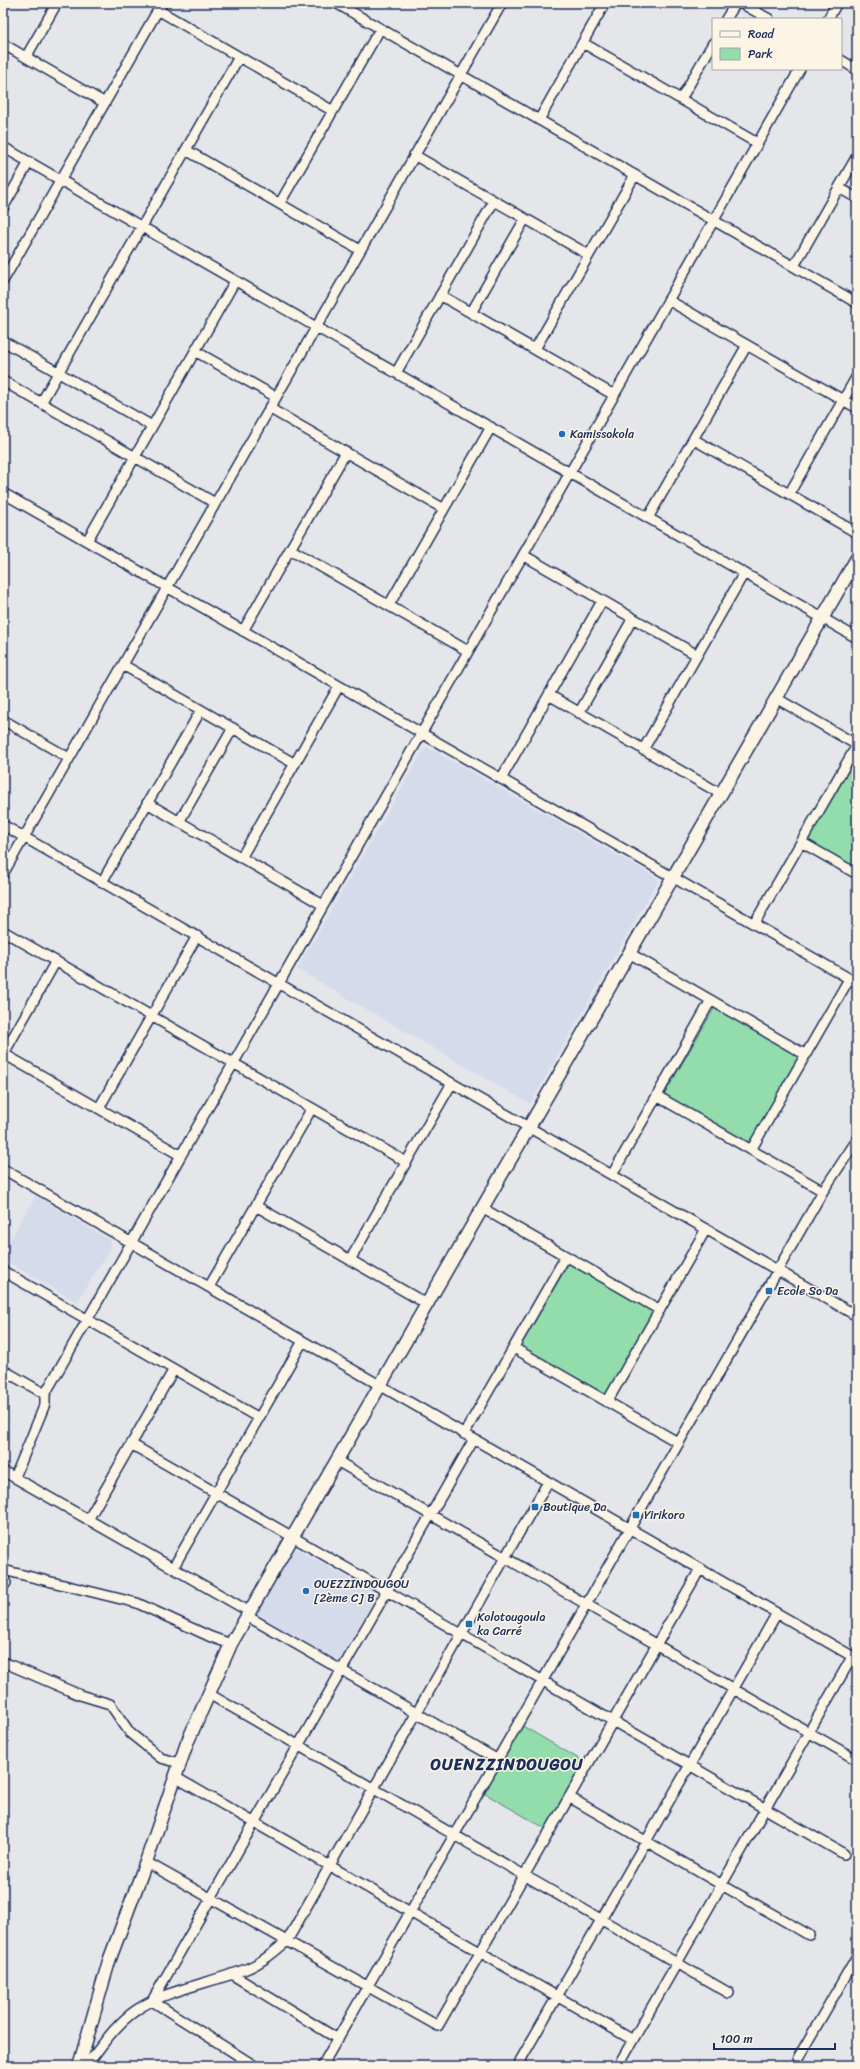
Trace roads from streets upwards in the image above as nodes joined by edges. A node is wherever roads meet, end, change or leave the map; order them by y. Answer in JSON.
{"nodes":[{"id":1,"x":57,"y":3,"type":"edge"},
{"id":2,"x":336,"y":3,"type":"edge"},
{"id":3,"x":502,"y":3,"type":"edge"},
{"id":4,"x":605,"y":3,"type":"edge"},
{"id":5,"x":736,"y":3,"type":"edge"},
{"id":6,"x":741,"y":3,"type":"edge"},
{"id":7,"x":837,"y":3,"type":"edge"},
{"id":8,"x":160,"y":7,"type":"edge"},
{"id":9,"x":727,"y":18,"type":"edge"},
{"id":10,"x":767,"y":18,"type":"edge"},
{"id":11,"x":829,"y":18,"type":"edge"},
{"id":12,"x":380,"y":29,"type":"junction"},
{"id":13,"x":583,"y":43,"type":"junction"},
{"id":14,"x":3,"y":44,"type":"edge"},
{"id":15,"x":712,"y":45,"type":"edge"},
{"id":16,"x":26,"y":57,"type":"junction"},
{"id":17,"x":239,"y":57,"type":"junction"},
{"id":18,"x":842,"y":61,"type":"edge"},
{"id":19,"x":799,"y":70,"type":"edge"},
{"id":20,"x":857,"y":70,"type":"edge"},
{"id":21,"x":461,"y":75,"type":"junction"},
{"id":22,"x":681,"y":99,"type":"junction"},
{"id":23,"x":105,"y":103,"type":"junction"},
{"id":24,"x":333,"y":111,"type":"junction"},
{"id":25,"x":538,"y":120,"type":"junction"},
{"id":26,"x":757,"y":143,"type":"junction"},
{"id":27,"x":3,"y":147,"type":"edge"},
{"id":28,"x":186,"y":150,"type":"junction"},
{"id":29,"x":414,"y":155,"type":"junction"},
{"id":30,"x":857,"y":156,"type":"edge"},
{"id":31,"x":29,"y":162,"type":"junction"},
{"id":32,"x":635,"y":175,"type":"junction"},
{"id":33,"x":61,"y":180,"type":"junction"},
{"id":34,"x":839,"y":188,"type":"junction"},
{"id":35,"x":857,"y":198,"type":"edge"},
{"id":36,"x":494,"y":201,"type":"junction"},
{"id":37,"x":280,"y":203,"type":"junction"},
{"id":38,"x":3,"y":208,"type":"edge"},
{"id":39,"x":525,"y":219,"type":"junction"},
{"id":40,"x":714,"y":220,"type":"junction"},
{"id":41,"x":142,"y":227,"type":"junction"},
{"id":42,"x":360,"y":250,"type":"junction"},
{"id":43,"x":589,"y":255,"type":"junction"},
{"id":44,"x":794,"y":266,"type":"junction"},
{"id":45,"x":3,"y":281,"type":"edge"},
{"id":46,"x":235,"y":281,"type":"junction"},
{"id":47,"x":440,"y":295,"type":"junction"},
{"id":48,"x":668,"y":300,"type":"junction"},
{"id":49,"x":857,"y":303,"type":"edge"},
{"id":50,"x":471,"y":313,"type":"junction"},
{"id":51,"x":316,"y":327,"type":"junction"},
{"id":52,"x":3,"y":341,"type":"edge"},
{"id":53,"x":747,"y":345,"type":"junction"},
{"id":54,"x":535,"y":349,"type":"junction"},
{"id":55,"x":195,"y":351,"type":"junction"},
{"id":56,"x":58,"y":373,"type":"junction"},
{"id":57,"x":396,"y":373,"type":"junction"},
{"id":58,"x":857,"y":376,"type":"edge"},
{"id":59,"x":3,"y":381,"type":"edge"},
{"id":60,"x":614,"y":395,"type":"junction"},
{"id":61,"x":276,"y":397,"type":"junction"},
{"id":62,"x":843,"y":400,"type":"junction"},
{"id":63,"x":41,"y":403,"type":"junction"},
{"id":64,"x":270,"y":408,"type":"junction"},
{"id":65,"x":857,"y":408,"type":"edge"},
{"id":66,"x":152,"y":426,"type":"junction"},
{"id":67,"x":491,"y":427,"type":"junction"},
{"id":68,"x":693,"y":439,"type":"junction"},
{"id":69,"x":346,"y":452,"type":"junction"},
{"id":70,"x":134,"y":457,"type":"junction"},
{"id":71,"x":570,"y":473,"type":"junction"},
{"id":72,"x":3,"y":493,"type":"edge"},
{"id":73,"x":790,"y":494,"type":"junction"},
{"id":74,"x":215,"y":503,"type":"junction"},
{"id":75,"x":444,"y":509,"type":"junction"},
{"id":76,"x":648,"y":518,"type":"junction"},
{"id":77,"x":857,"y":533,"type":"edge"},
{"id":78,"x":87,"y":541,"type":"junction"},
{"id":79,"x":290,"y":549,"type":"junction"},
{"id":80,"x":523,"y":555,"type":"junction"},
{"id":81,"x":857,"y":558,"type":"edge"},
{"id":82,"x":744,"y":573,"type":"junction"},
{"id":83,"x":167,"y":587,"type":"junction"},
{"id":84,"x":602,"y":601,"type":"junction"},
{"id":85,"x":389,"y":605,"type":"junction"},
{"id":86,"x":633,"y":618,"type":"junction"},
{"id":87,"x":822,"y":618,"type":"junction"},
{"id":88,"x":243,"y":631,"type":"junction"},
{"id":89,"x":857,"y":638,"type":"edge"},
{"id":90,"x":468,"y":651,"type":"junction"},
{"id":91,"x":697,"y":655,"type":"junction"},
{"id":92,"x":123,"y":665,"type":"junction"},
{"id":93,"x":340,"y":686,"type":"junction"},
{"id":94,"x":548,"y":695,"type":"junction"},
{"id":95,"x":776,"y":698,"type":"junction"},
{"id":96,"x":201,"y":710,"type":"junction"},
{"id":97,"x":579,"y":713,"type":"junction"},
{"id":98,"x":3,"y":720,"type":"edge"},
{"id":99,"x":233,"y":728,"type":"junction"},
{"id":100,"x":421,"y":733,"type":"junction"},
{"id":101,"x":857,"y":745,"type":"edge"},
{"id":102,"x":643,"y":750,"type":"junction"},
{"id":103,"x":69,"y":758,"type":"junction"},
{"id":104,"x":295,"y":764,"type":"junction"},
{"id":105,"x":501,"y":779,"type":"junction"},
{"id":106,"x":721,"y":794,"type":"junction"},
{"id":107,"x":147,"y":804,"type":"junction"},
{"id":108,"x":179,"y":822,"type":"junction"},
{"id":109,"x":3,"y":825,"type":"edge"},
{"id":110,"x":24,"y":837,"type":"junction"},
{"id":111,"x":801,"y":842,"type":"junction"},
{"id":112,"x":241,"y":858,"type":"junction"},
{"id":113,"x":3,"y":874,"type":"edge"},
{"id":114,"x":857,"y":874,"type":"edge"},
{"id":115,"x":673,"y":878,"type":"junction"},
{"id":116,"x":102,"y":882,"type":"junction"},
{"id":117,"x":323,"y":905,"type":"junction"},
{"id":118,"x":754,"y":924,"type":"junction"},
{"id":119,"x":3,"y":931,"type":"edge"},
{"id":120,"x":197,"y":936,"type":"junction"},
{"id":121,"x":629,"y":953,"type":"junction"},
{"id":122,"x":56,"y":961,"type":"junction"},
{"id":123,"x":853,"y":981,"type":"edge"},
{"id":124,"x":279,"y":983,"type":"junction"},
{"id":125,"x":711,"y":1000,"type":"junction"},
{"id":126,"x":151,"y":1016,"type":"junction"},
{"id":127,"x":3,"y":1054,"type":"edge"},
{"id":128,"x":806,"y":1055,"type":"junction"},
{"id":129,"x":233,"y":1063,"type":"junction"},
{"id":130,"x":452,"y":1083,"type":"junction"},
{"id":131,"x":657,"y":1096,"type":"junction"},
{"id":132,"x":99,"y":1108,"type":"junction"},
{"id":133,"x":312,"y":1108,"type":"junction"},
{"id":134,"x":529,"y":1127,"type":"junction"},
{"id":135,"x":857,"y":1140,"type":"edge"},
{"id":136,"x":751,"y":1150,"type":"junction"},
{"id":137,"x":180,"y":1155,"type":"junction"},
{"id":138,"x":406,"y":1162,"type":"junction"},
{"id":139,"x":3,"y":1169,"type":"edge"},
{"id":140,"x":612,"y":1175,"type":"junction"},
{"id":141,"x":823,"y":1191,"type":"junction"},
{"id":142,"x":256,"y":1206,"type":"junction"},
{"id":143,"x":482,"y":1208,"type":"junction"},
{"id":144,"x":706,"y":1229,"type":"junction"},
{"id":145,"x":131,"y":1242,"type":"junction"},
{"id":146,"x":566,"y":1256,"type":"junction"},
{"id":147,"x":350,"y":1260,"type":"junction"},
{"id":148,"x":778,"y":1270,"type":"junction"},
{"id":149,"x":3,"y":1271,"type":"edge"},
{"id":150,"x":209,"y":1287,"type":"junction"},
{"id":151,"x":427,"y":1304,"type":"junction"},
{"id":152,"x":660,"y":1310,"type":"junction"},
{"id":153,"x":857,"y":1316,"type":"edge"},
{"id":154,"x":87,"y":1319,"type":"junction"},
{"id":155,"x":303,"y":1341,"type":"junction"},
{"id":156,"x":514,"y":1348,"type":"junction"},
{"id":157,"x":174,"y":1369,"type":"junction"},
{"id":158,"x":3,"y":1370,"type":"edge"},
{"id":159,"x":380,"y":1385,"type":"junction"},
{"id":160,"x":45,"y":1394,"type":"junction"},
{"id":161,"x":607,"y":1402,"type":"junction"},
{"id":162,"x":259,"y":1418,"type":"junction"},
{"id":163,"x":464,"y":1434,"type":"junction"},
{"id":164,"x":474,"y":1439,"type":"junction"},
{"id":165,"x":679,"y":1443,"type":"junction"},
{"id":166,"x":131,"y":1444,"type":"junction"},
{"id":167,"x":337,"y":1461,"type":"junction"},
{"id":168,"x":3,"y":1471,"type":"edge"},
{"id":169,"x":14,"y":1477,"type":"junction"},
{"id":170,"x":548,"y":1482,"type":"junction"},
{"id":171,"x":216,"y":1493,"type":"junction"},
{"id":172,"x":431,"y":1515,"type":"junction"},
{"id":173,"x":88,"y":1520,"type":"junction"},
{"id":174,"x":630,"y":1529,"type":"junction"},
{"id":175,"x":293,"y":1537,"type":"junction"},
{"id":176,"x":505,"y":1558,"type":"junction"},
{"id":177,"x":173,"y":1568,"type":"junction"},
{"id":178,"x":700,"y":1569,"type":"junction"},
{"id":179,"x":3,"y":1570,"type":"edge"},
{"id":180,"x":3,"y":1578,"type":"edge"},
{"id":181,"x":3,"y":1587,"type":"edge"},
{"id":182,"x":387,"y":1591,"type":"junction"},
{"id":183,"x":586,"y":1605,"type":"junction"},
{"id":184,"x":777,"y":1613,"type":"junction"},
{"id":185,"x":248,"y":1614,"type":"junction"},
{"id":186,"x":462,"y":1634,"type":"junction"},
{"id":187,"x":231,"y":1644,"type":"junction"},
{"id":188,"x":656,"y":1645,"type":"junction"},
{"id":189,"x":855,"y":1658,"type":"edge"},
{"id":190,"x":3,"y":1662,"type":"edge"},
{"id":191,"x":342,"y":1670,"type":"junction"},
{"id":192,"x":543,"y":1681,"type":"junction"},
{"id":193,"x":733,"y":1689,"type":"junction"},
{"id":194,"x":209,"y":1694,"type":"junction"},
{"id":195,"x":416,"y":1713,"type":"junction"},
{"id":196,"x":613,"y":1721,"type":"junction"},
{"id":197,"x":809,"y":1732,"type":"junction"},
{"id":198,"x":299,"y":1746,"type":"junction"},
{"id":199,"x":498,"y":1760,"type":"junction"},
{"id":200,"x":857,"y":1760,"type":"edge"},
{"id":201,"x":180,"y":1763,"type":"junction"},
{"id":202,"x":690,"y":1765,"type":"junction"},
{"id":203,"x":175,"y":1777,"type":"junction"},
{"id":204,"x":373,"y":1789,"type":"junction"},
{"id":205,"x":569,"y":1797,"type":"junction"},
{"id":206,"x":765,"y":1809,"type":"junction"},
{"id":207,"x":255,"y":1822,"type":"junction"},
{"id":208,"x":454,"y":1835,"type":"junction"},
{"id":209,"x":646,"y":1842,"type":"junction"},
{"id":210,"x":844,"y":1854,"type":"dead end"},
{"id":211,"x":146,"y":1862,"type":"junction"},
{"id":212,"x":330,"y":1865,"type":"junction"},
{"id":213,"x":524,"y":1875,"type":"junction"},
{"id":214,"x":721,"y":1885,"type":"junction"},
{"id":215,"x":211,"y":1898,"type":"junction"},
{"id":216,"x":410,"y":1912,"type":"junction"},
{"id":217,"x":601,"y":1920,"type":"junction"},
{"id":218,"x":809,"y":1935,"type":"dead end"},
{"id":219,"x":287,"y":1941,"type":"junction"},
{"id":220,"x":480,"y":1952,"type":"junction"},
{"id":221,"x":857,"y":1956,"type":"edge"},
{"id":222,"x":677,"y":1963,"type":"junction"},
{"id":223,"x":231,"y":1974,"type":"junction"},
{"id":224,"x":368,"y":1987,"type":"junction"},
{"id":225,"x":729,"y":1993,"type":"dead end"},
{"id":226,"x":557,"y":1996,"type":"junction"},
{"id":227,"x":152,"y":2001,"type":"junction"},
{"id":228,"x":338,"y":2039,"type":"junction"},
{"id":229,"x":633,"y":2040,"type":"junction"},
{"id":230,"x":798,"y":2058,"type":"dead end"},
{"id":231,"x":520,"y":2061,"type":"dead end"},
{"id":232,"x":79,"y":2066,"type":"edge"},
{"id":233,"x":86,"y":2066,"type":"edge"},
{"id":234,"x":255,"y":2066,"type":"edge"},
{"id":235,"x":322,"y":2066,"type":"edge"},
{"id":236,"x":618,"y":2066,"type":"edge"}],
"edges":[{"from":1,"to":16,"type":"street"},
{"from":2,"to":12,"type":"street"},
{"from":3,"to":21,"type":"street"},
{"from":4,"to":13,"type":"street"},
{"from":5,"to":9,"type":"street"},
{"from":6,"to":10,"type":"street"},
{"from":7,"to":11,"type":"street"},
{"from":8,"to":17,"type":"street"},
{"from":8,"to":23,"type":"street"},
{"from":12,"to":21,"type":"street"},
{"from":12,"to":24,"type":"street"},
{"from":13,"to":22,"type":"street"},
{"from":13,"to":25,"type":"street"},
{"from":14,"to":16,"type":"street"},
{"from":15,"to":22,"type":"street"},
{"from":16,"to":23,"type":"street"},
{"from":17,"to":24,"type":"street"},
{"from":17,"to":28,"type":"street"},
{"from":18,"to":20,"type":"street"},
{"from":19,"to":26,"type":"street"},
{"from":21,"to":25,"type":"street"},
{"from":21,"to":29,"type":"street"},
{"from":22,"to":26,"type":"street"},
{"from":23,"to":33,"type":"street"},
{"from":24,"to":37,"type":"street"},
{"from":25,"to":32,"type":"street"},
{"from":26,"to":40,"type":"street"},
{"from":27,"to":31,"type":"street"},
{"from":28,"to":37,"type":"street"},
{"from":28,"to":41,"type":"street"},
{"from":29,"to":36,"type":"street"},
{"from":29,"to":42,"type":"street"},
{"from":30,"to":34,"type":"street"},
{"from":31,"to":33,"type":"street"},
{"from":31,"to":38,"type":"street"},
{"from":32,"to":40,"type":"street"},
{"from":32,"to":43,"type":"street"},
{"from":33,"to":41,"type":"street"},
{"from":33,"to":45,"type":"street"},
{"from":34,"to":35,"type":"street"},
{"from":34,"to":44,"type":"street"},
{"from":36,"to":39,"type":"street"},
{"from":36,"to":47,"type":"street"},
{"from":37,"to":42,"type":"street"},
{"from":39,"to":43,"type":"street"},
{"from":39,"to":50,"type":"street"},
{"from":40,"to":44,"type":"street"},
{"from":40,"to":48,"type":"street"},
{"from":41,"to":46,"type":"street"},
{"from":41,"to":56,"type":"street"},
{"from":42,"to":51,"type":"street"},
{"from":43,"to":54,"type":"street"},
{"from":44,"to":49,"type":"street"},
{"from":46,"to":51,"type":"street"},
{"from":46,"to":55,"type":"street"},
{"from":47,"to":50,"type":"street"},
{"from":47,"to":57,"type":"street"},
{"from":48,"to":53,"type":"street"},
{"from":48,"to":60,"type":"street"},
{"from":50,"to":54,"type":"street"},
{"from":51,"to":57,"type":"street"},
{"from":51,"to":61,"type":"street"},
{"from":52,"to":56,"type":"street"},
{"from":53,"to":62,"type":"street"},
{"from":53,"to":68,"type":"street"},
{"from":54,"to":60,"type":"street"},
{"from":55,"to":61,"type":"street"},
{"from":55,"to":66,"type":"street"},
{"from":56,"to":63,"type":"street"},
{"from":56,"to":66,"type":"street"},
{"from":57,"to":67,"type":"street"},
{"from":58,"to":62,"type":"street"},
{"from":59,"to":63,"type":"street"},
{"from":60,"to":71,"type":"street"},
{"from":61,"to":64,"type":"street"},
{"from":62,"to":65,"type":"street"},
{"from":62,"to":73,"type":"street"},
{"from":63,"to":70,"type":"street"},
{"from":64,"to":69,"type":"street"},
{"from":64,"to":74,"type":"street"},
{"from":66,"to":70,"type":"street"},
{"from":67,"to":71,"type":"street"},
{"from":67,"to":75,"type":"street"},
{"from":68,"to":73,"type":"street"},
{"from":68,"to":76,"type":"street"},
{"from":69,"to":75,"type":"street"},
{"from":69,"to":79,"type":"street"},
{"from":70,"to":74,"type":"street"},
{"from":70,"to":78,"type":"street"},
{"from":71,"to":76,"type":"street"},
{"from":71,"to":80,"type":"street"},
{"from":72,"to":78,"type":"street"},
{"from":73,"to":77,"type":"street"},
{"from":74,"to":83,"type":"street"},
{"from":75,"to":85,"type":"street"},
{"from":76,"to":82,"type":"street"},
{"from":78,"to":83,"type":"street"},
{"from":79,"to":85,"type":"street"},
{"from":79,"to":88,"type":"street"},
{"from":80,"to":84,"type":"street"},
{"from":80,"to":90,"type":"street"},
{"from":81,"to":87,"type":"street"},
{"from":82,"to":87,"type":"street"},
{"from":82,"to":91,"type":"street"},
{"from":83,"to":88,"type":"street"},
{"from":83,"to":92,"type":"street"},
{"from":84,"to":86,"type":"street"},
{"from":84,"to":94,"type":"street"},
{"from":85,"to":90,"type":"street"},
{"from":86,"to":91,"type":"street"},
{"from":86,"to":97,"type":"street"},
{"from":87,"to":89,"type":"street"},
{"from":87,"to":95,"type":"street"},
{"from":88,"to":93,"type":"street"},
{"from":90,"to":100,"type":"street"},
{"from":91,"to":102,"type":"street"},
{"from":92,"to":96,"type":"street"},
{"from":92,"to":103,"type":"street"},
{"from":93,"to":100,"type":"street"},
{"from":93,"to":104,"type":"street"},
{"from":94,"to":97,"type":"street"},
{"from":94,"to":105,"type":"street"},
{"from":95,"to":101,"type":"street"},
{"from":95,"to":106,"type":"street"},
{"from":96,"to":99,"type":"street"},
{"from":96,"to":107,"type":"street"},
{"from":97,"to":102,"type":"street"},
{"from":98,"to":103,"type":"street"},
{"from":99,"to":104,"type":"street"},
{"from":99,"to":108,"type":"street"},
{"from":100,"to":105,"type":"street"},
{"from":100,"to":117,"type":"street"},
{"from":101,"to":111,"type":"street"},
{"from":102,"to":106,"type":"street"},
{"from":103,"to":110,"type":"street"},
{"from":104,"to":112,"type":"street"},
{"from":105,"to":115,"type":"street"},
{"from":106,"to":115,"type":"street"},
{"from":107,"to":108,"type":"street"},
{"from":107,"to":116,"type":"street"},
{"from":108,"to":112,"type":"street"},
{"from":109,"to":110,"type":"street"},
{"from":110,"to":113,"type":"street"},
{"from":110,"to":116,"type":"street"},
{"from":111,"to":114,"type":"street"},
{"from":111,"to":118,"type":"street"},
{"from":112,"to":117,"type":"street"},
{"from":115,"to":118,"type":"street"},
{"from":115,"to":121,"type":"street"},
{"from":116,"to":120,"type":"street"},
{"from":117,"to":124,"type":"street"},
{"from":118,"to":123,"type":"street"},
{"from":119,"to":122,"type":"street"},
{"from":120,"to":124,"type":"street"},
{"from":120,"to":126,"type":"street"},
{"from":121,"to":125,"type":"street"},
{"from":121,"to":134,"type":"street"},
{"from":122,"to":126,"type":"street"},
{"from":122,"to":127,"type":"street"},
{"from":123,"to":128,"type":"street"},
{"from":124,"to":129,"type":"street"},
{"from":124,"to":130,"type":"street"},
{"from":125,"to":128,"type":"street"},
{"from":125,"to":131,"type":"street"},
{"from":126,"to":129,"type":"street"},
{"from":126,"to":132,"type":"street"},
{"from":127,"to":132,"type":"street"},
{"from":128,"to":136,"type":"street"},
{"from":129,"to":133,"type":"street"},
{"from":129,"to":137,"type":"street"},
{"from":130,"to":134,"type":"street"},
{"from":130,"to":138,"type":"street"},
{"from":131,"to":136,"type":"street"},
{"from":131,"to":140,"type":"street"},
{"from":132,"to":137,"type":"street"},
{"from":133,"to":138,"type":"street"},
{"from":133,"to":142,"type":"street"},
{"from":134,"to":140,"type":"street"},
{"from":134,"to":143,"type":"street"},
{"from":135,"to":141,"type":"street"},
{"from":136,"to":141,"type":"street"},
{"from":137,"to":145,"type":"street"},
{"from":138,"to":147,"type":"street"},
{"from":139,"to":145,"type":"street"},
{"from":140,"to":144,"type":"street"},
{"from":141,"to":148,"type":"street"},
{"from":142,"to":147,"type":"street"},
{"from":142,"to":150,"type":"street"},
{"from":143,"to":146,"type":"street"},
{"from":143,"to":151,"type":"street"},
{"from":144,"to":148,"type":"street"},
{"from":144,"to":152,"type":"street"},
{"from":145,"to":150,"type":"street"},
{"from":145,"to":154,"type":"street"},
{"from":146,"to":152,"type":"street"},
{"from":146,"to":156,"type":"street"},
{"from":147,"to":151,"type":"street"},
{"from":148,"to":153,"type":"street"},
{"from":148,"to":165,"type":"street"},
{"from":149,"to":154,"type":"street"},
{"from":150,"to":155,"type":"street"},
{"from":151,"to":159,"type":"street"},
{"from":152,"to":161,"type":"street"},
{"from":154,"to":157,"type":"street"},
{"from":154,"to":160,"type":"street"},
{"from":155,"to":159,"type":"street"},
{"from":155,"to":162,"type":"street"},
{"from":156,"to":161,"type":"street"},
{"from":156,"to":163,"type":"street"},
{"from":157,"to":162,"type":"street"},
{"from":157,"to":166,"type":"street"},
{"from":158,"to":160,"type":"street"},
{"from":159,"to":163,"type":"street"},
{"from":159,"to":167,"type":"street"},
{"from":160,"to":169,"type":"street"},
{"from":161,"to":165,"type":"street"},
{"from":162,"to":171,"type":"street"},
{"from":163,"to":164,"type":"street"},
{"from":164,"to":170,"type":"street"},
{"from":164,"to":172,"type":"street"},
{"from":165,"to":174,"type":"street"},
{"from":166,"to":171,"type":"street"},
{"from":166,"to":173,"type":"street"},
{"from":167,"to":172,"type":"street"},
{"from":167,"to":175,"type":"street"},
{"from":168,"to":169,"type":"street"},
{"from":169,"to":173,"type":"street"},
{"from":170,"to":174,"type":"street"},
{"from":170,"to":176,"type":"street"},
{"from":171,"to":175,"type":"street"},
{"from":171,"to":177,"type":"street"},
{"from":172,"to":176,"type":"street"},
{"from":172,"to":182,"type":"street"},
{"from":173,"to":177,"type":"street"},
{"from":174,"to":178,"type":"street"},
{"from":174,"to":183,"type":"street"},
{"from":175,"to":182,"type":"street"},
{"from":175,"to":185,"type":"street"},
{"from":176,"to":183,"type":"street"},
{"from":176,"to":186,"type":"street"},
{"from":177,"to":185,"type":"street"},
{"from":178,"to":184,"type":"street"},
{"from":178,"to":188,"type":"street"},
{"from":179,"to":187,"type":"street"},
{"from":180,"to":181,"type":"street"},
{"from":182,"to":186,"type":"street"},
{"from":182,"to":191,"type":"street"},
{"from":183,"to":188,"type":"street"},
{"from":183,"to":192,"type":"street"},
{"from":184,"to":189,"type":"street"},
{"from":184,"to":193,"type":"street"},
{"from":185,"to":187,"type":"street"},
{"from":185,"to":191,"type":"street"},
{"from":186,"to":192,"type":"street"},
{"from":186,"to":195,"type":"street"},
{"from":187,"to":194,"type":"street"},
{"from":188,"to":193,"type":"street"},
{"from":188,"to":196,"type":"street"},
{"from":189,"to":197,"type":"street"},
{"from":190,"to":201,"type":"street"},
{"from":191,"to":195,"type":"street"},
{"from":191,"to":198,"type":"street"},
{"from":192,"to":196,"type":"street"},
{"from":192,"to":199,"type":"street"},
{"from":193,"to":197,"type":"street"},
{"from":193,"to":202,"type":"street"},
{"from":194,"to":198,"type":"street"},
{"from":194,"to":201,"type":"street"},
{"from":195,"to":199,"type":"street"},
{"from":195,"to":204,"type":"street"},
{"from":196,"to":202,"type":"street"},
{"from":196,"to":205,"type":"street"},
{"from":197,"to":200,"type":"street"},
{"from":197,"to":206,"type":"street"},
{"from":198,"to":204,"type":"street"},
{"from":198,"to":207,"type":"street"},
{"from":199,"to":208,"type":"street"},
{"from":201,"to":203,"type":"street"},
{"from":202,"to":206,"type":"street"},
{"from":202,"to":209,"type":"street"},
{"from":203,"to":207,"type":"street"},
{"from":203,"to":211,"type":"street"},
{"from":204,"to":208,"type":"street"},
{"from":204,"to":212,"type":"street"},
{"from":205,"to":209,"type":"street"},
{"from":205,"to":213,"type":"street"},
{"from":206,"to":210,"type":"street"},
{"from":206,"to":214,"type":"street"},
{"from":207,"to":212,"type":"street"},
{"from":207,"to":215,"type":"street"},
{"from":208,"to":213,"type":"street"},
{"from":208,"to":216,"type":"street"},
{"from":209,"to":214,"type":"street"},
{"from":209,"to":217,"type":"street"},
{"from":211,"to":215,"type":"street"},
{"from":211,"to":232,"type":"street"},
{"from":212,"to":216,"type":"street"},
{"from":212,"to":219,"type":"street"},
{"from":213,"to":217,"type":"street"},
{"from":213,"to":220,"type":"street"},
{"from":214,"to":218,"type":"street"},
{"from":214,"to":222,"type":"street"},
{"from":215,"to":219,"type":"street"},
{"from":215,"to":227,"type":"street"},
{"from":216,"to":220,"type":"street"},
{"from":216,"to":224,"type":"street"},
{"from":217,"to":222,"type":"street"},
{"from":217,"to":226,"type":"street"},
{"from":219,"to":223,"type":"street"},
{"from":219,"to":224,"type":"street"},
{"from":220,"to":224,"type":"street"},
{"from":220,"to":226,"type":"street"},
{"from":221,"to":230,"type":"street"},
{"from":222,"to":225,"type":"street"},
{"from":222,"to":229,"type":"street"},
{"from":223,"to":227,"type":"street"},
{"from":223,"to":228,"type":"street"},
{"from":224,"to":228,"type":"street"},
{"from":226,"to":229,"type":"street"},
{"from":226,"to":231,"type":"street"},
{"from":227,"to":233,"type":"street"},
{"from":227,"to":234,"type":"street"},
{"from":228,"to":235,"type":"street"},
{"from":229,"to":236,"type":"street"}]}
